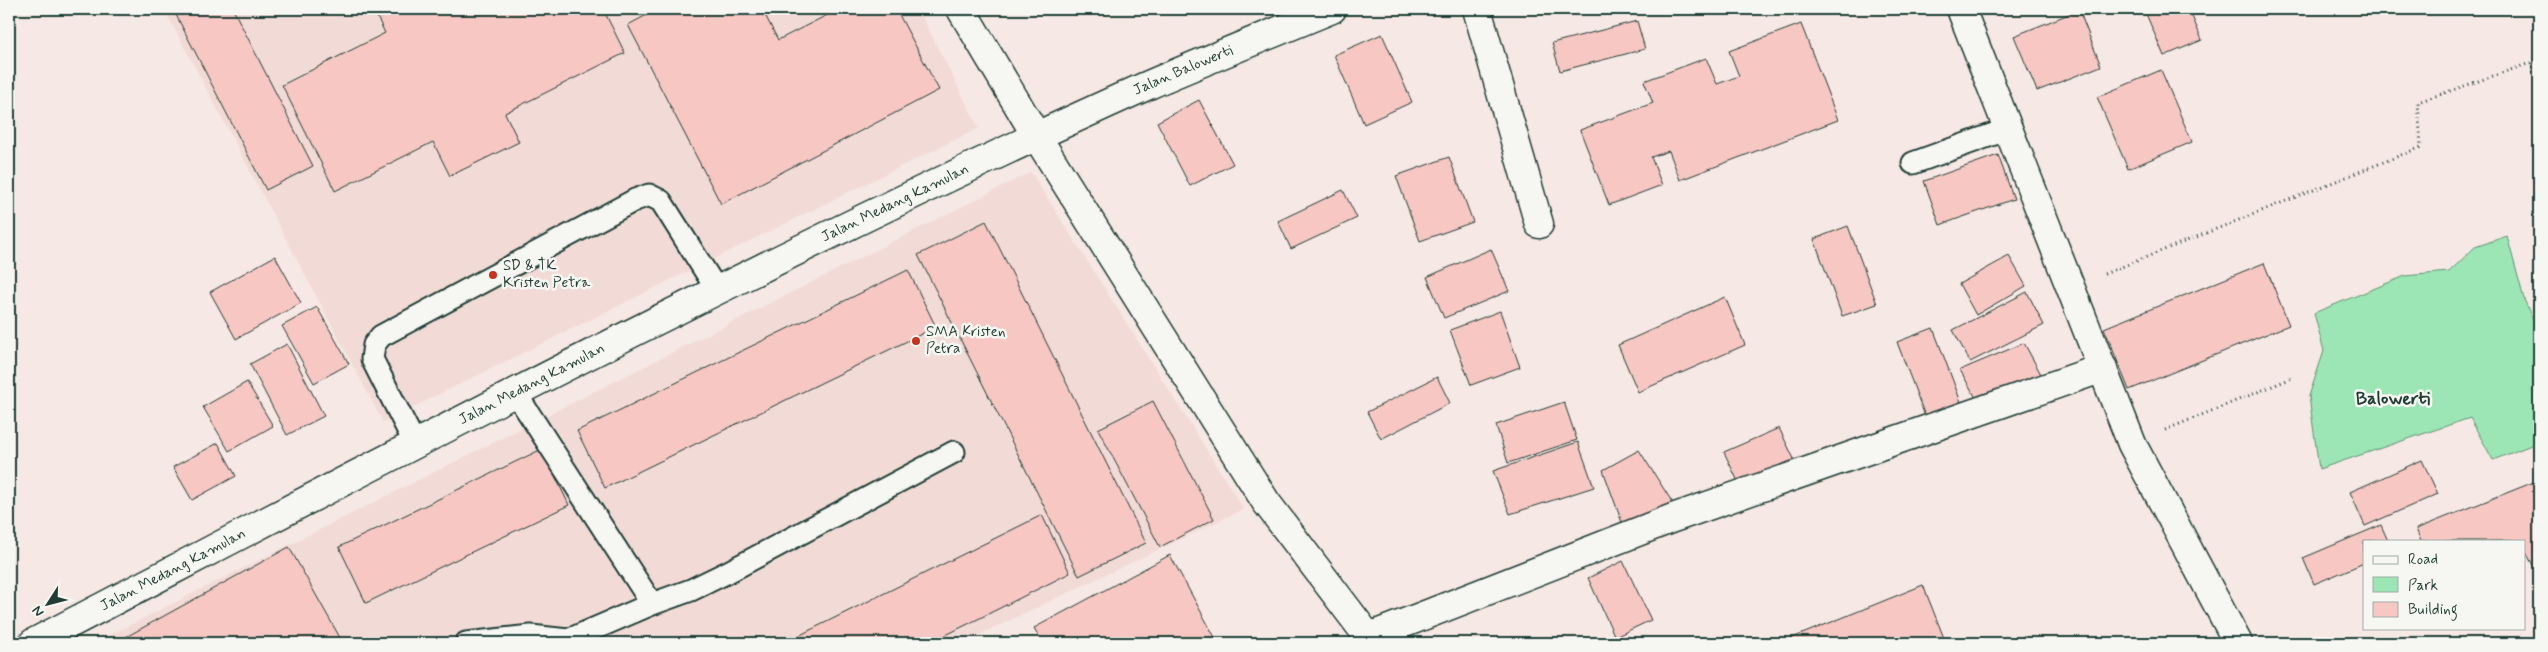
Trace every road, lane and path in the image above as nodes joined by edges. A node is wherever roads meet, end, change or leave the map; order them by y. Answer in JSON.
{"nodes":[{"id":1,"x":960,"y":9,"type":"edge"},
{"id":2,"x":1332,"y":9,"type":"edge"},
{"id":3,"x":1476,"y":9,"type":"edge"},
{"id":4,"x":1961,"y":9,"type":"edge"},
{"id":5,"x":2539,"y":60,"type":"edge"},
{"id":6,"x":2008,"y":129,"type":"junction"},
{"id":7,"x":1037,"y":137,"type":"junction"},
{"id":8,"x":1913,"y":163,"type":"dead end"},
{"id":9,"x":1539,"y":224,"type":"dead end"},
{"id":10,"x":2071,"y":288,"type":"junction"},
{"id":11,"x":717,"y":290,"type":"junction"},
{"id":12,"x":2103,"y":368,"type":"junction"},
{"id":13,"x":2292,"y":378,"type":"dead end"},
{"id":14,"x":515,"y":392,"type":"junction"},
{"id":15,"x":415,"y":444,"type":"junction"},
{"id":16,"x":2132,"y":444,"type":"junction"},
{"id":17,"x":954,"y":452,"type":"dead end"},
{"id":18,"x":652,"y":604,"type":"junction"},
{"id":19,"x":1371,"y":640,"type":"edge"},
{"id":20,"x":33,"y":643,"type":"edge"},
{"id":21,"x":466,"y":643,"type":"edge"},
{"id":22,"x":2238,"y":643,"type":"edge"}],
"edges":[{"from":1,"to":7,"type":"street"},
{"from":2,"to":7,"type":"street","name":"Jalan Balowerti"},
{"from":3,"to":9,"type":"street"},
{"from":4,"to":6,"type":"street"},
{"from":5,"to":10,"type":"path"},
{"from":6,"to":8,"type":"lane"},
{"from":6,"to":10,"type":"street"},
{"from":7,"to":11,"type":"street","name":"Jalan Medang Kamulan"},
{"from":7,"to":19,"type":"street"},
{"from":10,"to":12,"type":"street"},
{"from":11,"to":14,"type":"street","name":"Jalan Medang Kamulan"},
{"from":11,"to":15,"type":"lane"},
{"from":12,"to":16,"type":"street"},
{"from":12,"to":19,"type":"street"},
{"from":13,"to":16,"type":"path"},
{"from":14,"to":15,"type":"street","name":"Jalan Medang Kamulan"},
{"from":14,"to":18,"type":"lane"},
{"from":15,"to":20,"type":"street","name":"Jalan Medang Kamulan"},
{"from":16,"to":22,"type":"street"},
{"from":17,"to":18,"type":"lane"},
{"from":18,"to":21,"type":"lane"}]}
